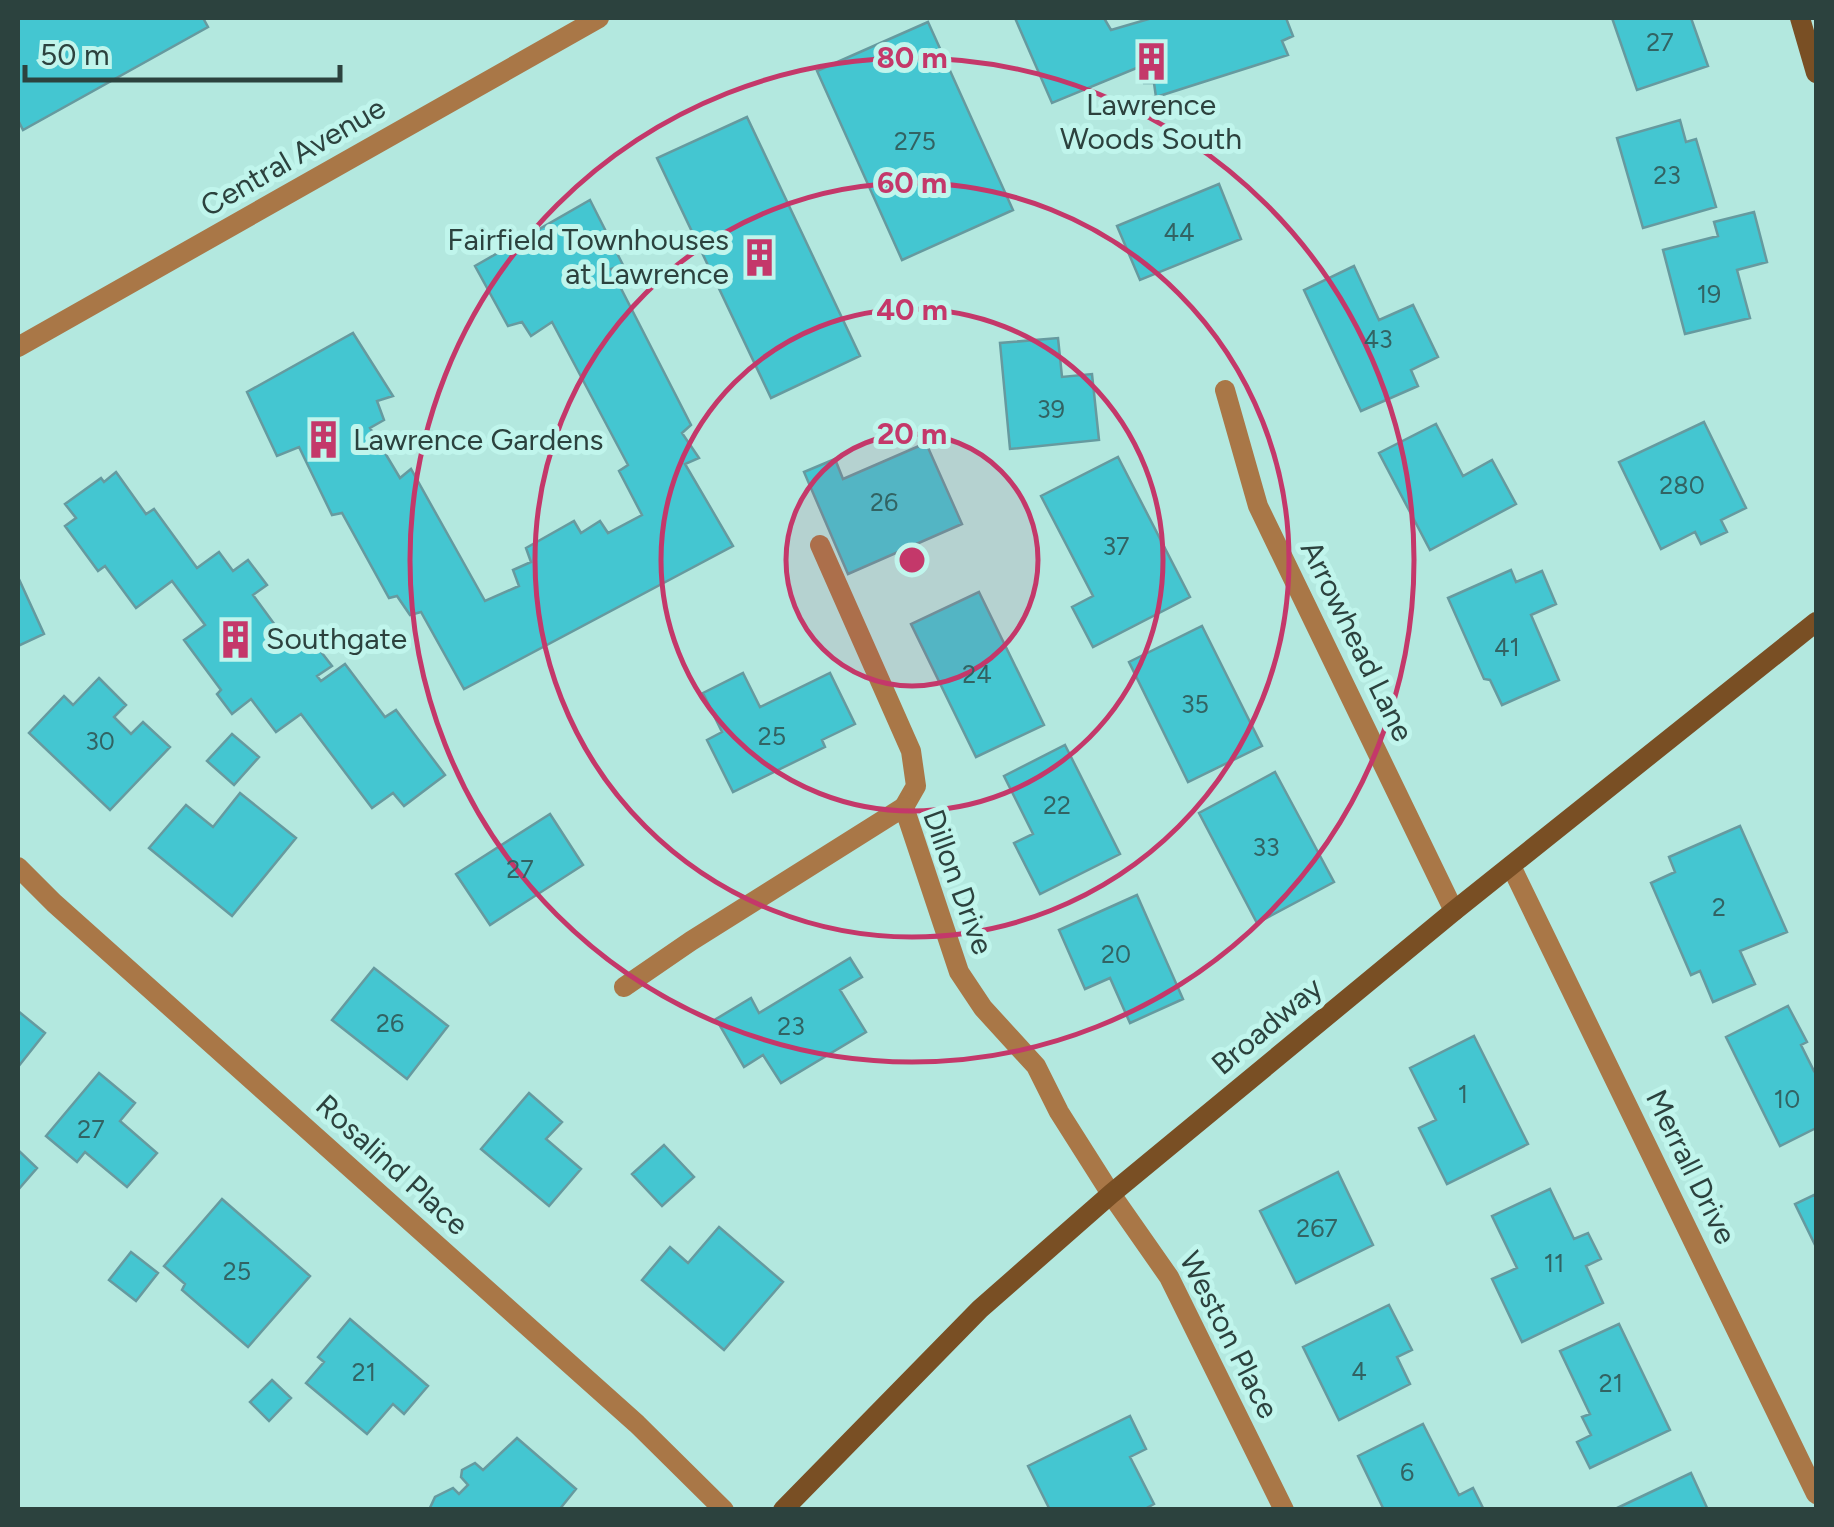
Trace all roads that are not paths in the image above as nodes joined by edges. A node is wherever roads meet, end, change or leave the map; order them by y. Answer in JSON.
{"nodes":[{"id":1,"x":598,"y":18,"type":"edge"},
{"id":2,"x":1800,"y":18,"type":"edge"},
{"id":3,"x":1816,"y":73,"type":"edge"},
{"id":4,"x":18,"y":347,"type":"edge"},
{"id":5,"x":1225,"y":390,"type":"dead end"},
{"id":6,"x":820,"y":545,"type":"dead end"},
{"id":7,"x":1816,"y":622,"type":"edge"},
{"id":8,"x":904,"y":807,"type":"junction"},
{"id":9,"x":1511,"y":866,"type":"junction"},
{"id":10,"x":18,"y":867,"type":"edge"},
{"id":11,"x":1454,"y":911,"type":"junction"},
{"id":12,"x":624,"y":987,"type":"dead end"},
{"id":13,"x":1111,"y":1194,"type":"junction"},
{"id":14,"x":1816,"y":1494,"type":"edge"},
{"id":15,"x":724,"y":1510,"type":"edge"},
{"id":16,"x":784,"y":1510,"type":"edge"},
{"id":17,"x":1284,"y":1510,"type":"edge"}],
"edges":[{"from":1,"to":4,"type":"street","name":"Central Avenue"},
{"from":2,"to":3,"type":"main road"},
{"from":5,"to":11,"type":"street","name":"Arrowhead Lane"},
{"from":6,"to":8,"type":"street"},
{"from":7,"to":9,"type":"main road","name":"Broadway"},
{"from":8,"to":12,"type":"street","name":"Dillon Drive"},
{"from":8,"to":13,"type":"street","name":"Dillon Drive"},
{"from":9,"to":11,"type":"main road","name":"Broadway"},
{"from":9,"to":14,"type":"street","name":"Merrall Drive"},
{"from":10,"to":15,"type":"street","name":"Rosalind Place"},
{"from":11,"to":13,"type":"main road","name":"Broadway"},
{"from":13,"to":16,"type":"main road","name":"Broadway"},
{"from":13,"to":17,"type":"street","name":"Weston Place"}]}
